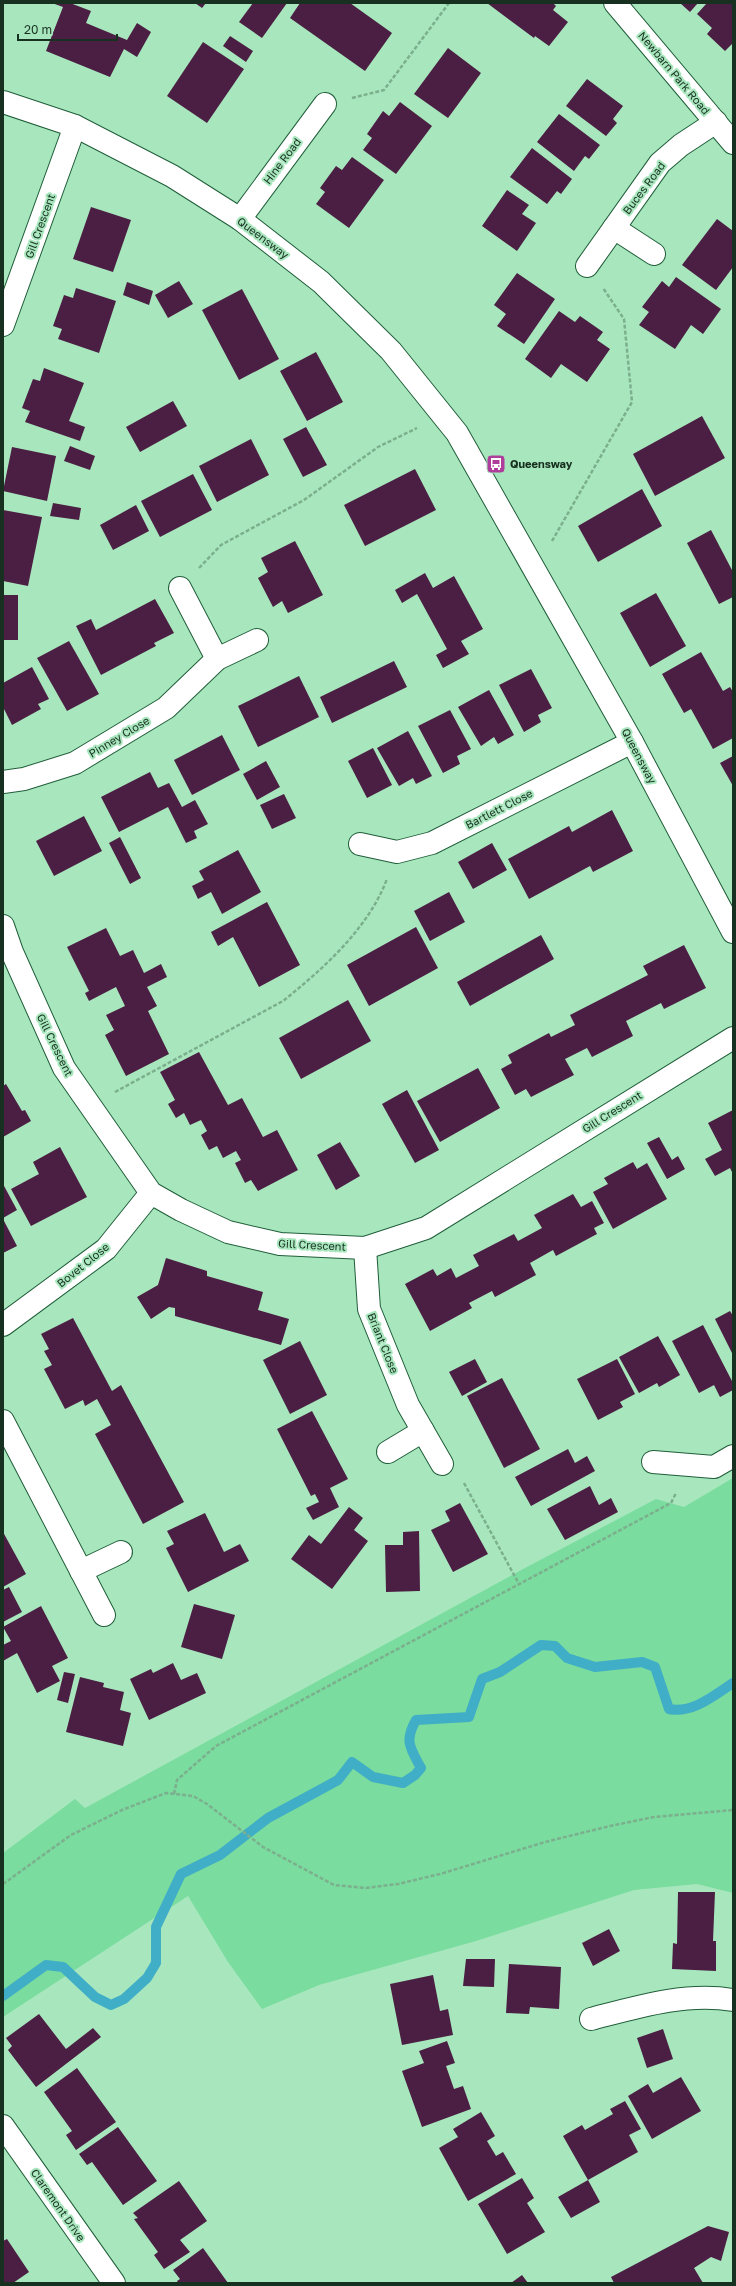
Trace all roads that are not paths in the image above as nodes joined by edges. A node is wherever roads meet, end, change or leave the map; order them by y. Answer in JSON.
{"nodes":[{"id":1,"x":615,"y":3,"type":"edge"},
{"id":2,"x":3,"y":102,"type":"edge"},
{"id":3,"x":325,"y":104,"type":"road end"},
{"id":4,"x":716,"y":122,"type":"junction"},
{"id":5,"x":76,"y":126,"type":"junction"},
{"id":6,"x":733,"y":143,"type":"edge"},
{"id":7,"x":240,"y":219,"type":"junction"},
{"id":8,"x":614,"y":228,"type":"junction"},
{"id":9,"x":654,"y":254,"type":"dead end"},
{"id":10,"x":587,"y":266,"type":"road end"},
{"id":11,"x":3,"y":325,"type":"edge"},
{"id":12,"x":180,"y":588,"type":"road end"},
{"id":13,"x":257,"y":640,"type":"dead end"},
{"id":14,"x":217,"y":659,"type":"junction"},
{"id":15,"x":632,"y":742,"type":"junction"},
{"id":16,"x":3,"y":782,"type":"edge"},
{"id":17,"x":360,"y":844,"type":"dead end"},
{"id":18,"x":3,"y":926,"type":"edge"},
{"id":19,"x":733,"y":932,"type":"edge"},
{"id":20,"x":733,"y":1038,"type":"edge"},
{"id":21,"x":151,"y":1193,"type":"junction"},
{"id":22,"x":365,"y":1248,"type":"junction"},
{"id":23,"x":3,"y":1325,"type":"edge"},
{"id":24,"x":3,"y":1421,"type":"edge"},
{"id":25,"x":423,"y":1431,"type":"junction"},
{"id":26,"x":388,"y":1452,"type":"dead end"},
{"id":27,"x":733,"y":1456,"type":"edge"},
{"id":28,"x":653,"y":1462,"type":"dead end"},
{"id":29,"x":442,"y":1464,"type":"road end"},
{"id":30,"x":121,"y":1552,"type":"dead end"},
{"id":31,"x":81,"y":1571,"type":"junction"},
{"id":32,"x":104,"y":1615,"type":"dead end"},
{"id":33,"x":733,"y":2000,"type":"edge"},
{"id":34,"x":591,"y":2019,"type":"dead end"},
{"id":35,"x":3,"y":2126,"type":"edge"},
{"id":36,"x":114,"y":2283,"type":"edge"}],
"edges":[{"from":1,"to":4,"type":"street","name":"Newbarn Park Road"},
{"from":2,"to":5,"type":"street","name":"Queensway"},
{"from":3,"to":7,"type":"street","name":"Hine Road"},
{"from":4,"to":6,"type":"street","name":"Newbarn Park Road"},
{"from":4,"to":8,"type":"street","name":"Buces Road"},
{"from":5,"to":7,"type":"street","name":"Queensway"},
{"from":5,"to":11,"type":"street","name":"Gill Crescent"},
{"from":7,"to":15,"type":"street","name":"Queensway"},
{"from":8,"to":9,"type":"street"},
{"from":8,"to":10,"type":"street","name":"Buces Road"},
{"from":12,"to":14,"type":"street"},
{"from":13,"to":14,"type":"street","name":"Pinney Close"},
{"from":14,"to":16,"type":"street","name":"Pinney Close"},
{"from":15,"to":17,"type":"street","name":"Bartlett Close"},
{"from":15,"to":19,"type":"street","name":"Queensway"},
{"from":18,"to":21,"type":"street","name":"Gill Crescent"},
{"from":20,"to":22,"type":"street","name":"Gill Crescent"},
{"from":21,"to":22,"type":"street","name":"Gill Crescent"},
{"from":21,"to":23,"type":"street","name":"Bovet Close"},
{"from":22,"to":25,"type":"street","name":"Briant Close"},
{"from":24,"to":31,"type":"street"},
{"from":25,"to":26,"type":"street"},
{"from":25,"to":29,"type":"street","name":"Briant Close"},
{"from":27,"to":28,"type":"street"},
{"from":30,"to":31,"type":"street"},
{"from":31,"to":32,"type":"street"},
{"from":33,"to":34,"type":"street"},
{"from":35,"to":36,"type":"street","name":"Claremont Drive"}]}
